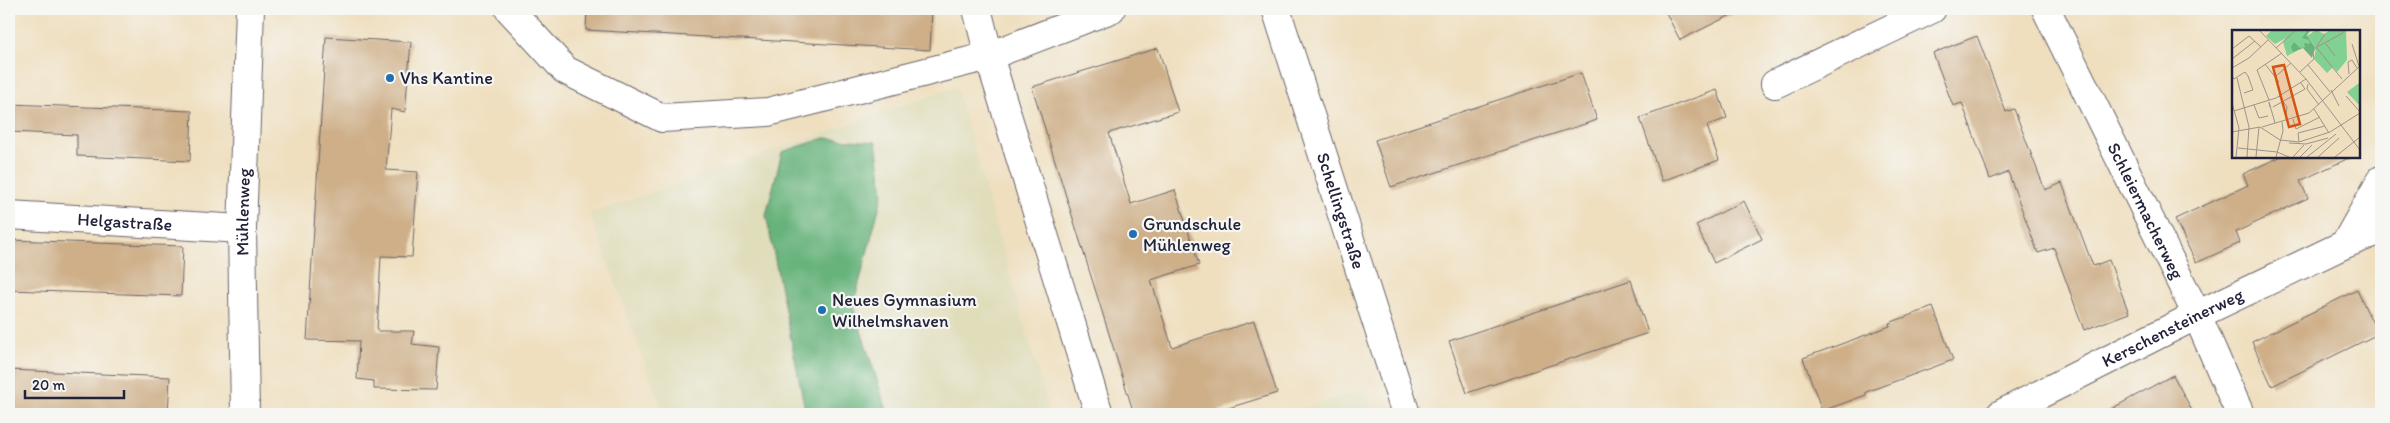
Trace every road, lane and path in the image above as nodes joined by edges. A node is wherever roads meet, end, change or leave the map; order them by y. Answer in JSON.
{"nodes":[{"id":1,"x":250,"y":9,"type":"edge"},
{"id":2,"x":509,"y":9,"type":"edge"},
{"id":3,"x":977,"y":9,"type":"edge"},
{"id":4,"x":1111,"y":9,"type":"edge"},
{"id":5,"x":1276,"y":9,"type":"edge"},
{"id":6,"x":1932,"y":9,"type":"edge"},
{"id":7,"x":2046,"y":9,"type":"edge"},
{"id":8,"x":989,"y":56,"type":"junction"},
{"id":9,"x":1774,"y":84,"type":"dead end"},
{"id":10,"x":2381,"y":180,"type":"edge"},
{"id":11,"x":9,"y":215,"type":"edge"},
{"id":12,"x":242,"y":228,"type":"junction"},
{"id":13,"x":2381,"y":230,"type":"edge"},
{"id":14,"x":2345,"y":244,"type":"junction"},
{"id":15,"x":2197,"y":315,"type":"junction"},
{"id":16,"x":245,"y":414,"type":"edge"},
{"id":17,"x":1099,"y":414,"type":"edge"},
{"id":18,"x":1406,"y":414,"type":"edge"},
{"id":19,"x":2001,"y":414,"type":"edge"},
{"id":20,"x":2240,"y":414,"type":"edge"}],
"edges":[{"from":1,"to":12,"type":"street","name":"Mühlenweg"},
{"from":2,"to":8,"type":"street"},
{"from":3,"to":8,"type":"street"},
{"from":4,"to":8,"type":"street"},
{"from":5,"to":18,"type":"street","name":"Schellingstraße"},
{"from":6,"to":9,"type":"street"},
{"from":7,"to":15,"type":"street","name":"Schleiermacherweg"},
{"from":8,"to":17,"type":"street"},
{"from":10,"to":14,"type":"street"},
{"from":11,"to":12,"type":"street","name":"Helgastraße"},
{"from":12,"to":16,"type":"street","name":"Mühlenweg"},
{"from":13,"to":14,"type":"street","name":"Kerschensteinerweg"},
{"from":14,"to":15,"type":"street","name":"Kerschensteinerweg"},
{"from":15,"to":19,"type":"street","name":"Kerschensteinerweg"},
{"from":15,"to":20,"type":"street","name":"Schleiermacherweg"}]}
